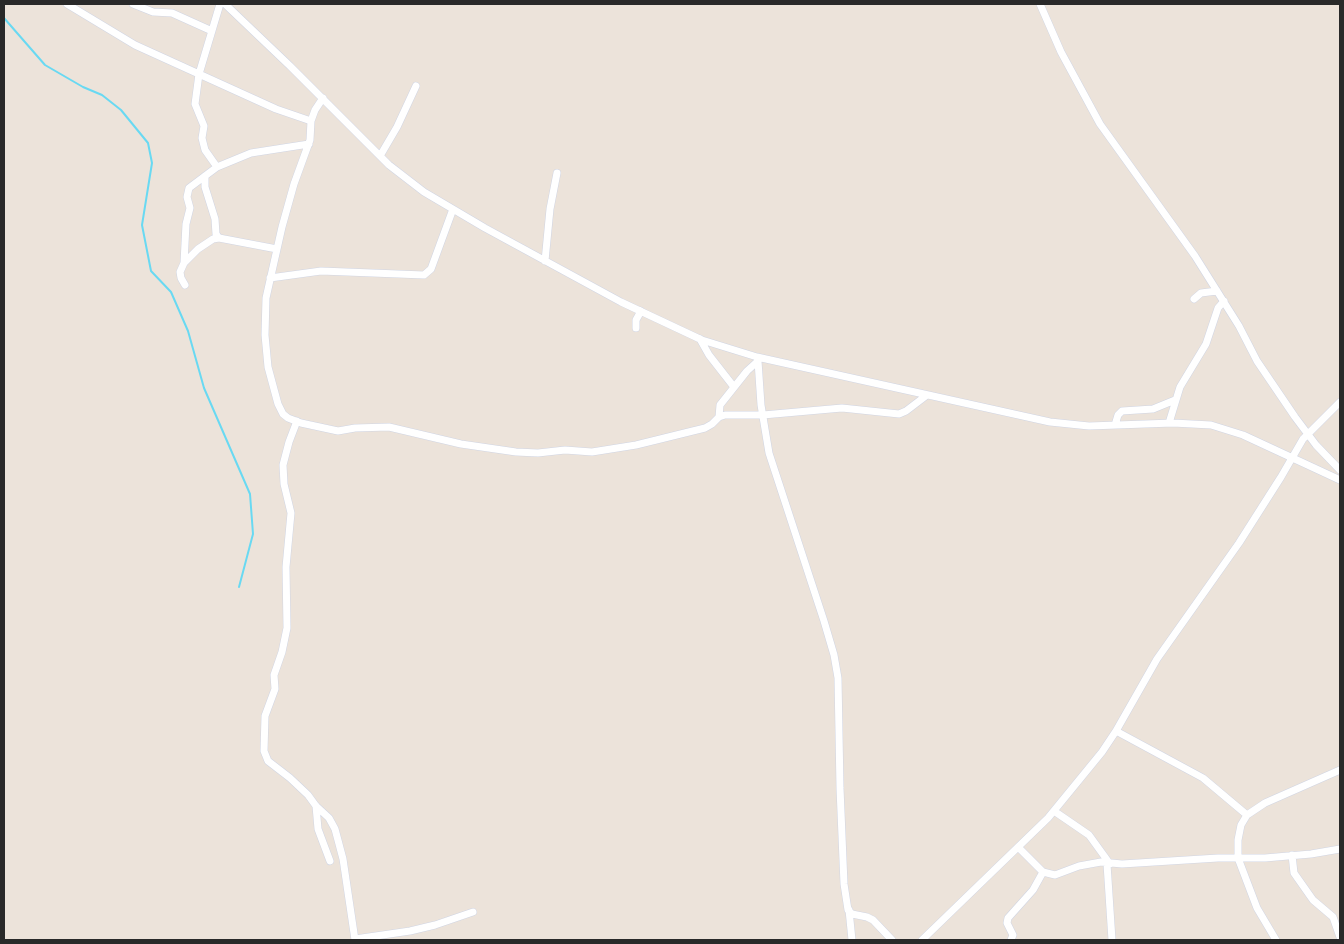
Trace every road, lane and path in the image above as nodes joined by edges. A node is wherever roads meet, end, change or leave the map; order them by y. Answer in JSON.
{"nodes":[{"id":1,"x":67,"y":4,"type":"edge"},
{"id":2,"x":132,"y":4,"type":"edge"},
{"id":3,"x":220,"y":4,"type":"edge"},
{"id":4,"x":224,"y":4,"type":"edge"},
{"id":5,"x":1040,"y":4,"type":"edge"},
{"id":6,"x":212,"y":31,"type":"junction"},
{"id":7,"x":199,"y":74,"type":"junction"},
{"id":8,"x":416,"y":86,"type":"dead end"},
{"id":9,"x":323,"y":98,"type":"junction"},
{"id":10,"x":311,"y":121,"type":"junction"},
{"id":11,"x":309,"y":144,"type":"junction"},
{"id":12,"x":380,"y":156,"type":"junction"},
{"id":13,"x":217,"y":167,"type":"junction"},
{"id":14,"x":557,"y":173,"type":"dead end"},
{"id":15,"x":205,"y":176,"type":"junction"},
{"id":16,"x":453,"y":209,"type":"junction"},
{"id":17,"x":219,"y":238,"type":"junction"},
{"id":18,"x":277,"y":250,"type":"junction"},
{"id":19,"x":545,"y":261,"type":"junction"},
{"id":20,"x":184,"y":263,"type":"junction"},
{"id":21,"x":270,"y":278,"type":"junction"},
{"id":22,"x":185,"y":285,"type":"dead end"},
{"id":23,"x":1217,"y":291,"type":"junction"},
{"id":24,"x":1194,"y":299,"type":"dead end"},
{"id":25,"x":1224,"y":301,"type":"junction"},
{"id":26,"x":641,"y":311,"type":"junction"},
{"id":27,"x":636,"y":328,"type":"dead end"},
{"id":28,"x":700,"y":339,"type":"junction"},
{"id":29,"x":759,"y":360,"type":"junction"},
{"id":30,"x":734,"y":387,"type":"junction"},
{"id":31,"x":927,"y":395,"type":"junction"},
{"id":32,"x":1175,"y":400,"type":"junction"},
{"id":33,"x":1340,"y":402,"type":"edge"},
{"id":34,"x":763,"y":415,"type":"junction"},
{"id":35,"x":719,"y":417,"type":"junction"},
{"id":36,"x":297,"y":421,"type":"junction"},
{"id":37,"x":1168,"y":423,"type":"junction"},
{"id":38,"x":1115,"y":425,"type":"junction"},
{"id":39,"x":1307,"y":434,"type":"junction"},
{"id":40,"x":1292,"y":458,"type":"junction"},
{"id":41,"x":1340,"y":470,"type":"edge"},
{"id":42,"x":1340,"y":480,"type":"edge"},
{"id":43,"x":1116,"y":731,"type":"junction"},
{"id":44,"x":1340,"y":770,"type":"edge"},
{"id":45,"x":316,"y":806,"type":"junction"},
{"id":46,"x":1054,"y":811,"type":"junction"},
{"id":47,"x":1247,"y":815,"type":"junction"},
{"id":48,"x":1018,"y":847,"type":"junction"},
{"id":49,"x":1340,"y":849,"type":"edge"},
{"id":50,"x":1292,"y":855,"type":"junction"},
{"id":51,"x":1238,"y":858,"type":"junction"},
{"id":52,"x":330,"y":861,"type":"dead end"},
{"id":53,"x":1109,"y":864,"type":"junction"},
{"id":54,"x":1042,"y":872,"type":"junction"},
{"id":55,"x":848,"y":910,"type":"junction"},
{"id":56,"x":473,"y":912,"type":"dead end"},
{"id":57,"x":395,"y":932,"type":"junction"},
{"id":58,"x":1340,"y":937,"type":"edge"},
{"id":59,"x":355,"y":940,"type":"edge"},
{"id":60,"x":390,"y":940,"type":"edge"},
{"id":61,"x":852,"y":940,"type":"edge"},
{"id":62,"x":892,"y":940,"type":"edge"},
{"id":63,"x":922,"y":940,"type":"edge"},
{"id":64,"x":1011,"y":940,"type":"edge"},
{"id":65,"x":1112,"y":940,"type":"edge"},
{"id":66,"x":1276,"y":940,"type":"edge"}],
"edges":[{"from":1,"to":7,"type":"street"},
{"from":2,"to":6,"type":"street"},
{"from":3,"to":6,"type":"street"},
{"from":4,"to":9,"type":"street"},
{"from":5,"to":23,"type":"street"},
{"from":6,"to":7,"type":"street"},
{"from":7,"to":10,"type":"street"},
{"from":7,"to":13,"type":"street"},
{"from":8,"to":12,"type":"street"},
{"from":9,"to":10,"type":"street"},
{"from":9,"to":12,"type":"street"},
{"from":10,"to":11,"type":"street"},
{"from":11,"to":13,"type":"street"},
{"from":11,"to":18,"type":"street"},
{"from":12,"to":16,"type":"street"},
{"from":13,"to":15,"type":"street"},
{"from":14,"to":19,"type":"street"},
{"from":15,"to":17,"type":"street"},
{"from":15,"to":20,"type":"street"},
{"from":16,"to":19,"type":"street"},
{"from":16,"to":21,"type":"street"},
{"from":17,"to":18,"type":"street"},
{"from":17,"to":20,"type":"street"},
{"from":18,"to":21,"type":"street"},
{"from":19,"to":26,"type":"street"},
{"from":20,"to":22,"type":"street"},
{"from":21,"to":36,"type":"street"},
{"from":23,"to":24,"type":"street"},
{"from":23,"to":25,"type":"street"},
{"from":25,"to":32,"type":"street"},
{"from":25,"to":39,"type":"street"},
{"from":26,"to":27,"type":"street"},
{"from":26,"to":28,"type":"street"},
{"from":28,"to":29,"type":"street"},
{"from":28,"to":30,"type":"street"},
{"from":29,"to":30,"type":"street"},
{"from":29,"to":31,"type":"street"},
{"from":29,"to":34,"type":"street"},
{"from":30,"to":35,"type":"street"},
{"from":31,"to":34,"type":"street"},
{"from":31,"to":38,"type":"street"},
{"from":32,"to":37,"type":"street"},
{"from":32,"to":38,"type":"street"},
{"from":33,"to":39,"type":"street"},
{"from":34,"to":35,"type":"street"},
{"from":34,"to":55,"type":"street"},
{"from":35,"to":36,"type":"street"},
{"from":36,"to":45,"type":"street"},
{"from":37,"to":38,"type":"street"},
{"from":37,"to":40,"type":"street"},
{"from":39,"to":40,"type":"street"},
{"from":39,"to":41,"type":"street"},
{"from":40,"to":42,"type":"street"},
{"from":40,"to":43,"type":"street"},
{"from":43,"to":46,"type":"street"},
{"from":43,"to":47,"type":"street"},
{"from":44,"to":47,"type":"street"},
{"from":45,"to":52,"type":"street"},
{"from":45,"to":59,"type":"street"},
{"from":46,"to":48,"type":"street"},
{"from":46,"to":53,"type":"street"},
{"from":47,"to":51,"type":"street"},
{"from":48,"to":54,"type":"street"},
{"from":48,"to":63,"type":"street"},
{"from":49,"to":50,"type":"street"},
{"from":50,"to":51,"type":"street"},
{"from":50,"to":58,"type":"street"},
{"from":51,"to":53,"type":"street"},
{"from":51,"to":66,"type":"street"},
{"from":53,"to":54,"type":"street"},
{"from":53,"to":65,"type":"street"},
{"from":54,"to":64,"type":"street"},
{"from":55,"to":61,"type":"street"},
{"from":55,"to":62,"type":"street"},
{"from":56,"to":57,"type":"street"},
{"from":57,"to":59,"type":"street"},
{"from":57,"to":60,"type":"street"}]}
